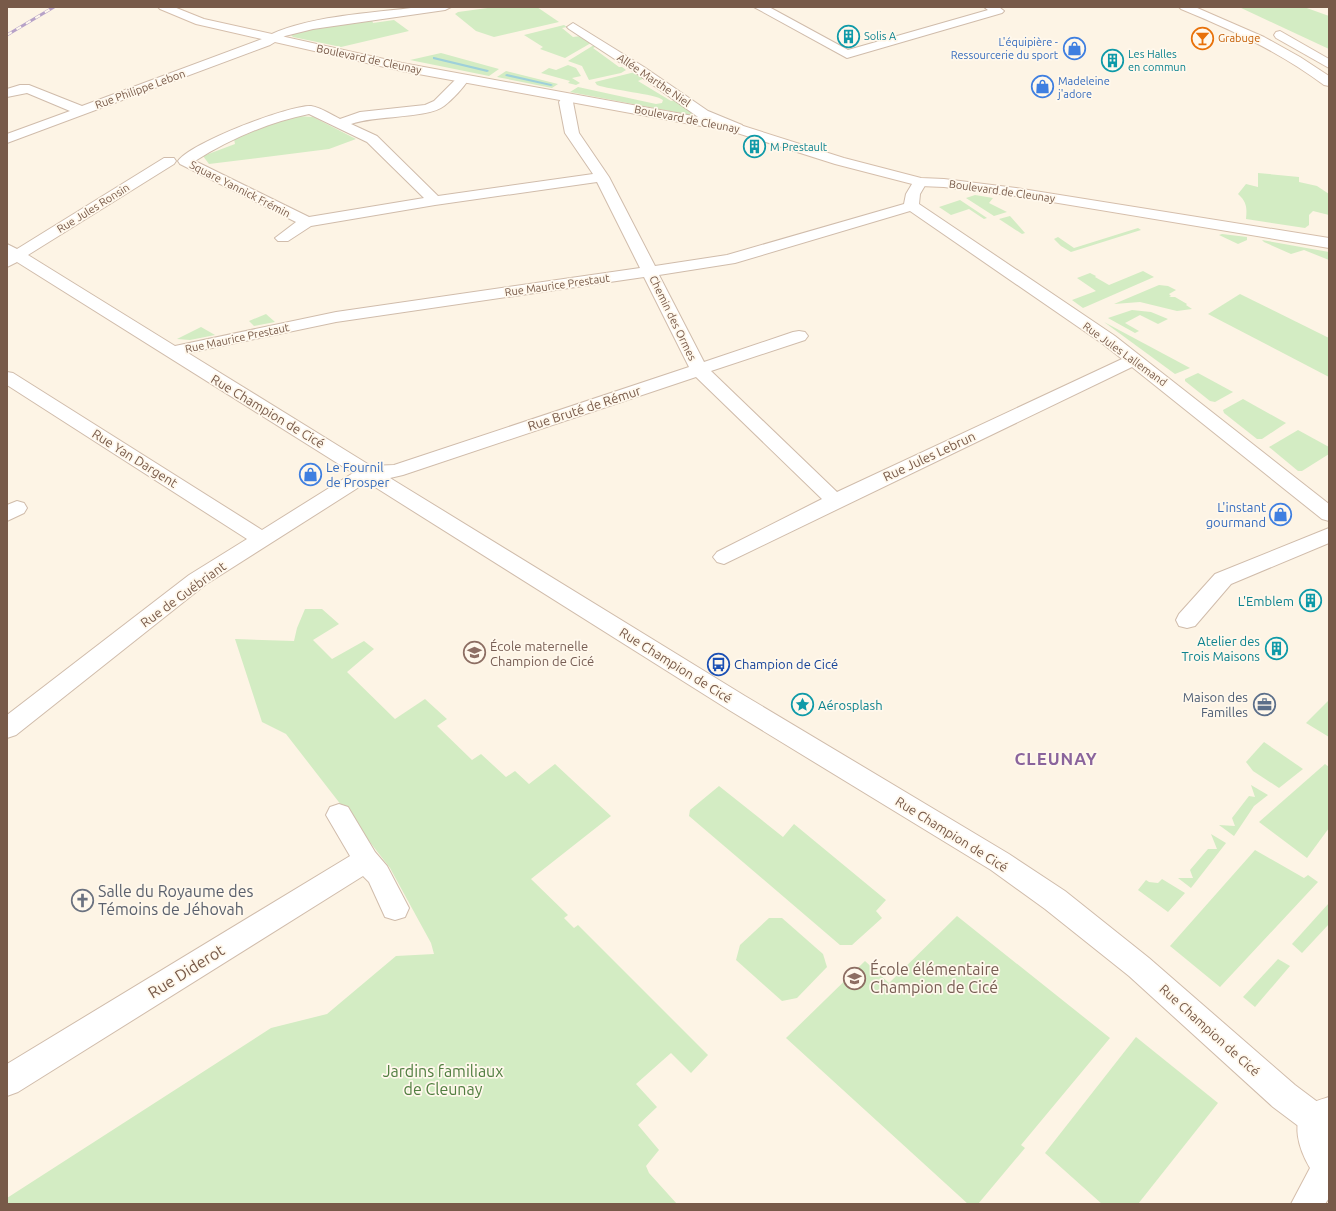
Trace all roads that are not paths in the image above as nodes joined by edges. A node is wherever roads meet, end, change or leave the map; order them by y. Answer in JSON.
{"nodes":[{"id":1,"x":164,"y":7,"type":"edge"},
{"id":2,"x":445,"y":7,"type":"edge"},
{"id":3,"x":760,"y":7,"type":"edge"},
{"id":4,"x":990,"y":7,"type":"edge"},
{"id":5,"x":1186,"y":7,"type":"edge"},
{"id":6,"x":573,"y":27,"type":"dead end"},
{"id":7,"x":1269,"y":29,"type":"dead end"},
{"id":8,"x":272,"y":38,"type":"junction"},
{"id":9,"x":1329,"y":64,"type":"edge"},
{"id":10,"x":463,"y":79,"type":"junction"},
{"id":11,"x":1329,"y":82,"type":"edge"},
{"id":12,"x":7,"y":93,"type":"edge"},
{"id":13,"x":569,"y":98,"type":"junction"},
{"id":14,"x":81,"y":111,"type":"junction"},
{"id":15,"x":340,"y":123,"type":"junction"},
{"id":16,"x":737,"y":128,"type":"junction"},
{"id":17,"x":7,"y":139,"type":"edge"},
{"id":18,"x":169,"y":161,"type":"dead end"},
{"id":19,"x":602,"y":177,"type":"junction"},
{"id":20,"x":920,"y":182,"type":"junction"},
{"id":21,"x":435,"y":201,"type":"junction"},
{"id":22,"x":912,"y":206,"type":"junction"},
{"id":23,"x":307,"y":222,"type":"junction"},
{"id":24,"x":283,"y":238,"type":"dead end"},
{"id":25,"x":1329,"y":243,"type":"edge"},
{"id":26,"x":10,"y":256,"type":"edge"},
{"id":27,"x":650,"y":272,"type":"junction"},
{"id":28,"x":799,"y":336,"type":"dead end"},
{"id":29,"x":170,"y":352,"type":"junction"},
{"id":30,"x":1136,"y":360,"type":"junction"},
{"id":31,"x":699,"y":370,"type":"junction"},
{"id":32,"x":7,"y":377,"type":"edge"},
{"id":33,"x":368,"y":473,"type":"junction"},
{"id":34,"x":835,"y":501,"type":"junction"},
{"id":35,"x":1329,"y":514,"type":"edge"},
{"id":36,"x":1329,"y":535,"type":"edge"},
{"id":37,"x":262,"y":539,"type":"junction"},
{"id":38,"x":724,"y":557,"type":"dead end"},
{"id":39,"x":1187,"y":620,"type":"dead end"},
{"id":40,"x":7,"y":728,"type":"edge"},
{"id":41,"x":339,"y":815,"type":"dead end"},
{"id":42,"x":366,"y":860,"type":"junction"},
{"id":43,"x":395,"y":908,"type":"dead end"},
{"id":44,"x":7,"y":1081,"type":"edge"},
{"id":45,"x":1322,"y":1116,"type":"edge"},
{"id":46,"x":1329,"y":1167,"type":"edge"},
{"id":47,"x":1307,"y":1204,"type":"edge"}],
"edges":[{"from":1,"to":8,"type":"street","name":"Boulevard de Cleunay"},
{"from":2,"to":8,"type":"street","name":"Rue Philippe Lebon"},
{"from":3,"to":4,"type":"street"},
{"from":5,"to":11,"type":"street"},
{"from":6,"to":16,"type":"street","name":"Allée Marthe Niel"},
{"from":7,"to":9,"type":"street"},
{"from":8,"to":10,"type":"street","name":"Boulevard de Cleunay"},
{"from":8,"to":14,"type":"street","name":"Rue Philippe Lebon"},
{"from":10,"to":13,"type":"street","name":"Boulevard de Cleunay"},
{"from":10,"to":15,"type":"street"},
{"from":12,"to":14,"type":"street"},
{"from":13,"to":16,"type":"street","name":"Boulevard de Cleunay"},
{"from":13,"to":19,"type":"street","name":"Chemin des Ormes"},
{"from":14,"to":17,"type":"street","name":"Rue Philippe Lebon"},
{"from":15,"to":21,"type":"street","name":"Square Yannick Frémin"},
{"from":15,"to":23,"type":"street","name":"Square Yannick Frémin"},
{"from":16,"to":20,"type":"street","name":"Boulevard de Cleunay"},
{"from":18,"to":26,"type":"street","name":"Rue Jules Ronsin"},
{"from":19,"to":21,"type":"street","name":"Square Yannick Frémin"},
{"from":19,"to":27,"type":"street","name":"Chemin des Ormes"},
{"from":20,"to":22,"type":"street"},
{"from":20,"to":25,"type":"street","name":"Boulevard de Cleunay"},
{"from":21,"to":23,"type":"street","name":"Square Yannick Frémin"},
{"from":22,"to":27,"type":"street","name":"Rue Maurice Prestaut"},
{"from":22,"to":30,"type":"street","name":"Rue Jules Lallemand"},
{"from":23,"to":24,"type":"street"},
{"from":26,"to":29,"type":"street","name":"Rue Champion de Cicé"},
{"from":27,"to":29,"type":"street","name":"Rue Maurice Prestaut"},
{"from":27,"to":31,"type":"street","name":"Chemin des Ormes"},
{"from":28,"to":31,"type":"street","name":"Rue Bruté de Rémur"},
{"from":29,"to":33,"type":"street","name":"Rue Champion de Cicé"},
{"from":30,"to":34,"type":"street","name":"Rue Jules Lebrun"},
{"from":30,"to":35,"type":"street","name":"Rue Jules Lallemand"},
{"from":31,"to":33,"type":"street","name":"Rue Bruté de Rémur"},
{"from":31,"to":34,"type":"street","name":"Chemin des Ormes"},
{"from":32,"to":37,"type":"street","name":"Rue Yan Dargent"},
{"from":33,"to":37,"type":"street","name":"Rue de Guébriant"},
{"from":33,"to":45,"type":"street","name":"Rue Champion de Cicé"},
{"from":34,"to":38,"type":"street","name":"Rue Jules Lebrun"},
{"from":36,"to":39,"type":"street"},
{"from":37,"to":40,"type":"street","name":"Rue de Guébriant"},
{"from":41,"to":42,"type":"street"},
{"from":42,"to":43,"type":"street"},
{"from":42,"to":44,"type":"street","name":"Rue Diderot"},
{"from":45,"to":46,"type":"street"},
{"from":46,"to":47,"type":"street"}]}
